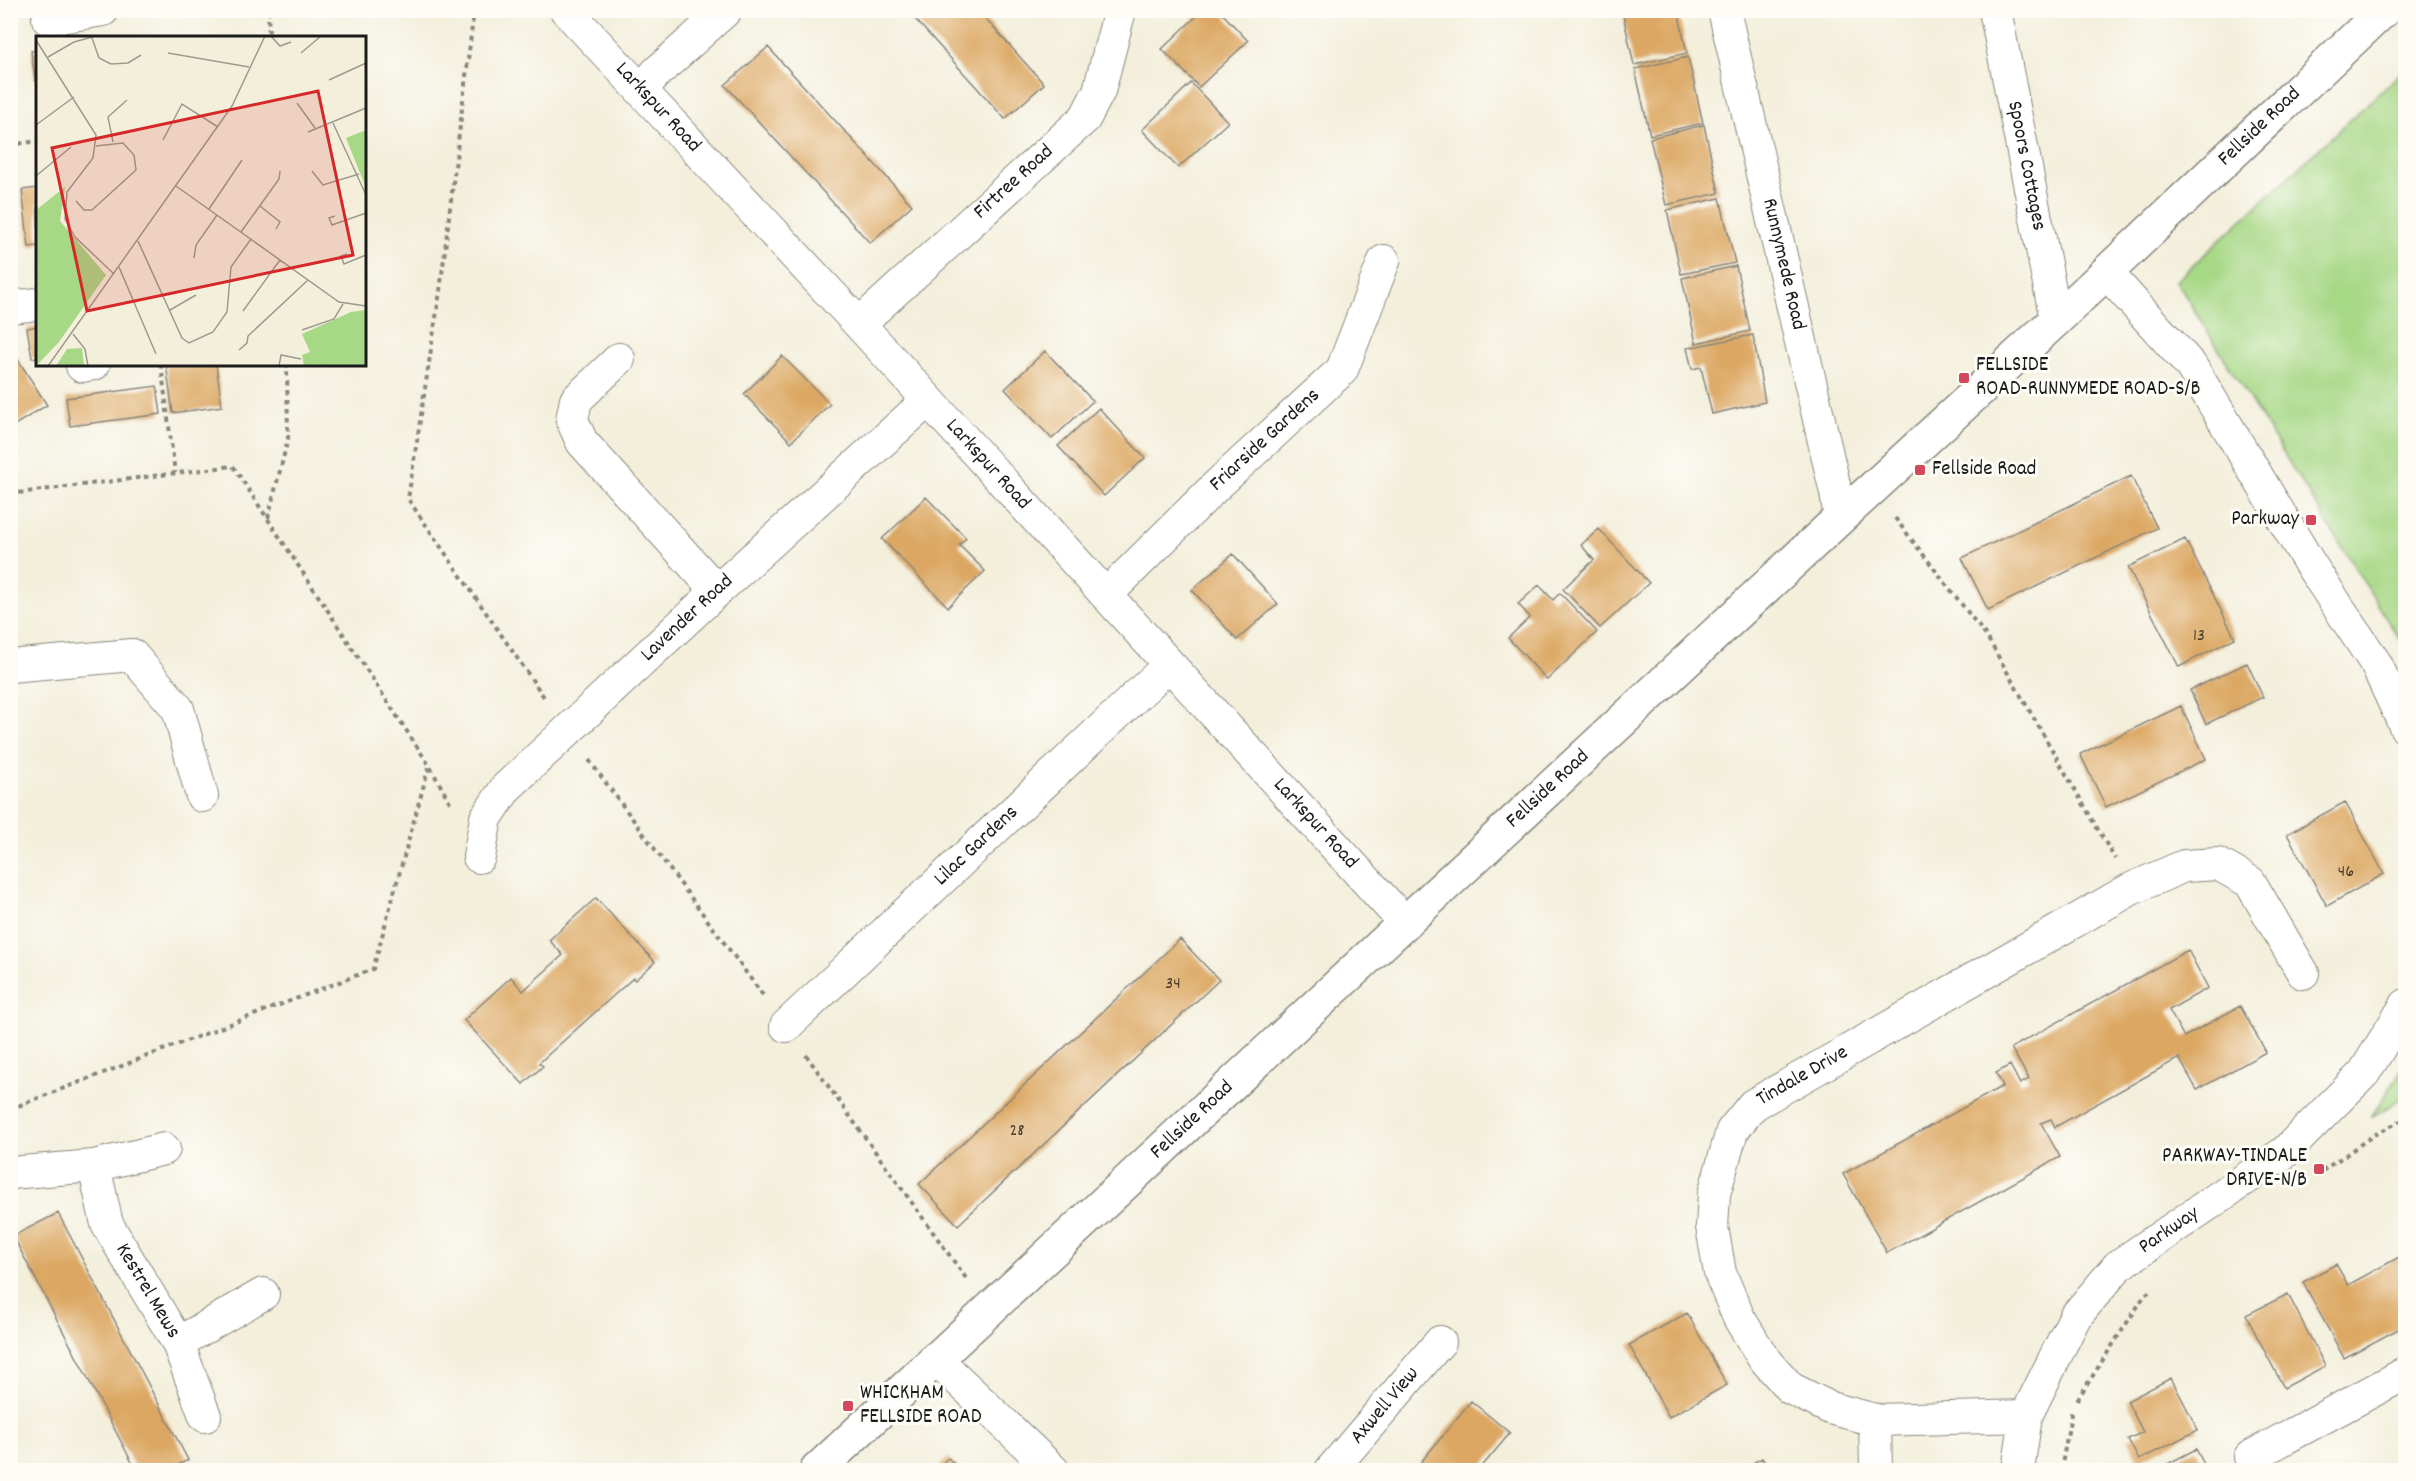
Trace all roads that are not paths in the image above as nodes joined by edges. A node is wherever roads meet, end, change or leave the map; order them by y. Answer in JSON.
{"nodes":[{"id":1,"x":103,"y":10,"type":"edge"},
{"id":2,"x":566,"y":10,"type":"edge"},
{"id":3,"x":726,"y":10,"type":"edge"},
{"id":4,"x":1120,"y":10,"type":"edge"},
{"id":5,"x":1724,"y":10,"type":"edge"},
{"id":6,"x":1995,"y":10,"type":"edge"},
{"id":7,"x":2384,"y":10,"type":"edge"},
{"id":8,"x":48,"y":19,"type":"dead end"},
{"id":9,"x":641,"y":90,"type":"junction"},
{"id":10,"x":1384,"y":261,"type":"dead end"},
{"id":11,"x":2106,"y":272,"type":"junction"},
{"id":12,"x":36,"y":304,"type":"edge"},
{"id":13,"x":10,"y":308,"type":"edge"},
{"id":14,"x":2056,"y":320,"type":"junction"},
{"id":15,"x":859,"y":324,"type":"junction"},
{"id":16,"x":619,"y":359,"type":"dead end"},
{"id":17,"x":927,"y":401,"type":"junction"},
{"id":18,"x":1840,"y":518,"type":"junction"},
{"id":19,"x":717,"y":591,"type":"junction"},
{"id":20,"x":1106,"y":595,"type":"junction"},
{"id":21,"x":1169,"y":665,"type":"junction"},
{"id":22,"x":10,"y":666,"type":"edge"},
{"id":23,"x":2406,"y":728,"type":"edge"},
{"id":24,"x":202,"y":796,"type":"dead end"},
{"id":25,"x":479,"y":857,"type":"dead end"},
{"id":26,"x":1405,"y":923,"type":"junction"},
{"id":27,"x":2303,"y":973,"type":"dead end"},
{"id":28,"x":2406,"y":1005,"type":"edge"},
{"id":29,"x":786,"y":1026,"type":"road end"},
{"id":30,"x":164,"y":1149,"type":"dead end"},
{"id":31,"x":94,"y":1166,"type":"junction"},
{"id":32,"x":10,"y":1173,"type":"edge"},
{"id":33,"x":263,"y":1294,"type":"dead end"},
{"id":34,"x":1440,"y":1342,"type":"dead end"},
{"id":35,"x":178,"y":1343,"type":"junction"},
{"id":36,"x":935,"y":1358,"type":"junction"},
{"id":37,"x":2406,"y":1373,"type":"edge"},
{"id":38,"x":205,"y":1416,"type":"dead end"},
{"id":39,"x":2026,"y":1416,"type":"junction"},
{"id":40,"x":1875,"y":1420,"type":"junction"},
{"id":41,"x":2250,"y":1457,"type":"dead end"},
{"id":42,"x":817,"y":1470,"type":"edge"},
{"id":43,"x":1053,"y":1470,"type":"edge"},
{"id":44,"x":1331,"y":1470,"type":"edge"},
{"id":45,"x":1876,"y":1470,"type":"edge"},
{"id":46,"x":2018,"y":1470,"type":"edge"}],
"edges":[{"from":1,"to":8,"type":"street"},
{"from":2,"to":9,"type":"street","name":"Larkspur Road"},
{"from":3,"to":9,"type":"street"},
{"from":4,"to":15,"type":"street","name":"Firtree Road"},
{"from":5,"to":18,"type":"street","name":"Runnymede Road"},
{"from":6,"to":14,"type":"street","name":"Spoors Cottages"},
{"from":7,"to":11,"type":"street","name":"Fellside Road"},
{"from":9,"to":15,"type":"street","name":"Larkspur Road"},
{"from":10,"to":20,"type":"street","name":"Friarside Gardens"},
{"from":11,"to":14,"type":"street","name":"Fellside Road"},
{"from":11,"to":23,"type":"street"},
{"from":12,"to":13,"type":"street"},
{"from":14,"to":18,"type":"street","name":"Fellside Road"},
{"from":15,"to":17,"type":"street","name":"Larkspur Road"},
{"from":16,"to":19,"type":"street"},
{"from":17,"to":19,"type":"street","name":"Lavender Road"},
{"from":17,"to":20,"type":"street","name":"Larkspur Road"},
{"from":18,"to":26,"type":"street","name":"Fellside Road"},
{"from":19,"to":25,"type":"street","name":"Lavender Road"},
{"from":20,"to":21,"type":"street","name":"Larkspur Road"},
{"from":21,"to":26,"type":"street","name":"Larkspur Road"},
{"from":21,"to":29,"type":"street","name":"Lilac Gardens"},
{"from":22,"to":24,"type":"street"},
{"from":26,"to":36,"type":"street","name":"Fellside Road"},
{"from":27,"to":40,"type":"street","name":"Tindale Drive"},
{"from":28,"to":39,"type":"street","name":"Parkway"},
{"from":30,"to":31,"type":"street"},
{"from":31,"to":32,"type":"street"},
{"from":31,"to":35,"type":"street","name":"Kestrel Mews"},
{"from":33,"to":35,"type":"street"},
{"from":34,"to":44,"type":"street","name":"Axwell View"},
{"from":35,"to":38,"type":"street","name":"Kestrel Mews"},
{"from":36,"to":42,"type":"street","name":"Fellside Road"},
{"from":36,"to":43,"type":"street"},
{"from":37,"to":41,"type":"street"},
{"from":39,"to":40,"type":"street","name":"Tindale Drive"},
{"from":39,"to":46,"type":"street","name":"Parkway"},
{"from":40,"to":45,"type":"street"}]}
